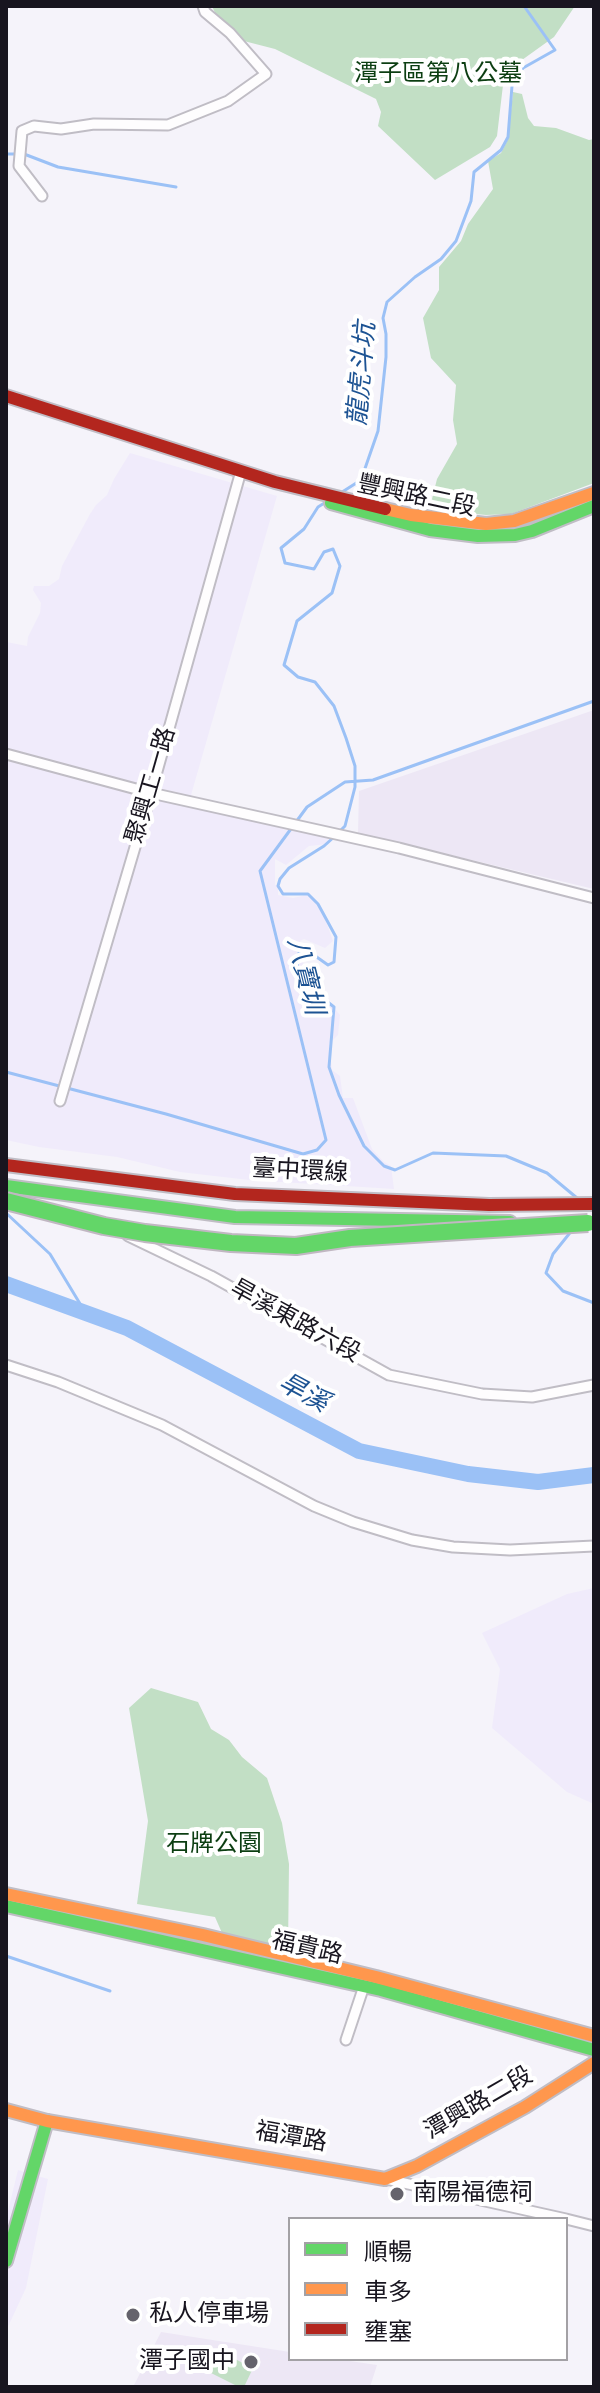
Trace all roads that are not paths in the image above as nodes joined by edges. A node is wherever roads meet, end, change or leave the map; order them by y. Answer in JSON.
{"nodes":[{"id":1,"x":203,"y":6,"type":"edge"},
{"id":2,"x":42,"y":196,"type":"dead end"},
{"id":3,"x":6,"y":396,"type":"edge"},
{"id":4,"x":241,"y":471,"type":"junction"},
{"id":5,"x":594,"y":493,"type":"edge"},
{"id":6,"x":331,"y":499,"type":"junction"},
{"id":7,"x":594,"y":506,"type":"edge"},
{"id":8,"x":6,"y":754,"type":"edge"},
{"id":9,"x":151,"y":793,"type":"junction"},
{"id":10,"x":594,"y":898,"type":"edge"},
{"id":11,"x":60,"y":1101,"type":"dead end"},
{"id":12,"x":6,"y":1154,"type":"edge"},
{"id":13,"x":6,"y":1165,"type":"edge"},
{"id":14,"x":69,"y":1173,"type":"junction"},
{"id":15,"x":6,"y":1186,"type":"edge"},
{"id":16,"x":6,"y":1200,"type":"edge"},
{"id":17,"x":594,"y":1204,"type":"edge"},
{"id":18,"x":591,"y":1223,"type":"edge"},
{"id":19,"x":6,"y":1365,"type":"edge"},
{"id":20,"x":594,"y":1385,"type":"edge"},
{"id":21,"x":594,"y":1546,"type":"edge"},
{"id":22,"x":6,"y":1894,"type":"edge"},
{"id":23,"x":6,"y":1906,"type":"edge"},
{"id":24,"x":364,"y":1986,"type":"junction"},
{"id":25,"x":594,"y":2036,"type":"edge"},
{"id":26,"x":346,"y":2040,"type":"dead end"},
{"id":27,"x":594,"y":2050,"type":"edge"},
{"id":28,"x":594,"y":2063,"type":"edge"},
{"id":29,"x":6,"y":2110,"type":"edge"},
{"id":30,"x":47,"y":2121,"type":"junction"},
{"id":31,"x":385,"y":2179,"type":"junction"},
{"id":32,"x":557,"y":2217,"type":"edge"},
{"id":33,"x":568,"y":2220,"type":"edge"},
{"id":34,"x":594,"y":2226,"type":"edge"},
{"id":35,"x":6,"y":2261,"type":"edge"}],
"edges":[{"from":1,"to":2,"type":"street"},
{"from":3,"to":4,"type":"main road","name":"豐興路二段"},
{"from":4,"to":6,"type":"main road","name":"豐興路二段"},
{"from":4,"to":9,"type":"street","name":"聚興工一路"},
{"from":5,"to":6,"type":"main road","name":"豐興路二段"},
{"from":6,"to":7,"type":"main road","name":"豐興路二段"},
{"from":8,"to":9,"type":"street"},
{"from":9,"to":10,"type":"street"},
{"from":9,"to":11,"type":"street","name":"聚興工一路"},
{"from":12,"to":14,"type":"main road"},
{"from":13,"to":14,"type":"main road","name":"臺中環線"},
{"from":14,"to":17,"type":"main road","name":"臺中環線"},
{"from":15,"to":18,"type":"main road","name":"臺中環線","bridge":true},
{"from":16,"to":18,"type":"main road","bridge":true},
{"from":16,"to":20,"type":"street","name":"旱溪東路六段"},
{"from":19,"to":21,"type":"street"},
{"from":22,"to":25,"type":"main road","name":"福貴路"},
{"from":23,"to":24,"type":"main road","name":"福貴路"},
{"from":24,"to":26,"type":"street"},
{"from":24,"to":27,"type":"main road","name":"福貴路"},
{"from":28,"to":31,"type":"main road","name":"潭興路二段"},
{"from":29,"to":30,"type":"main road","name":"福潭路"},
{"from":30,"to":31,"type":"main road","name":"福潭路"},
{"from":30,"to":35,"type":"main road"},
{"from":31,"to":32,"type":"street","name":"福潭路"},
{"from":33,"to":34,"type":"street","name":"福潭路"}]}
